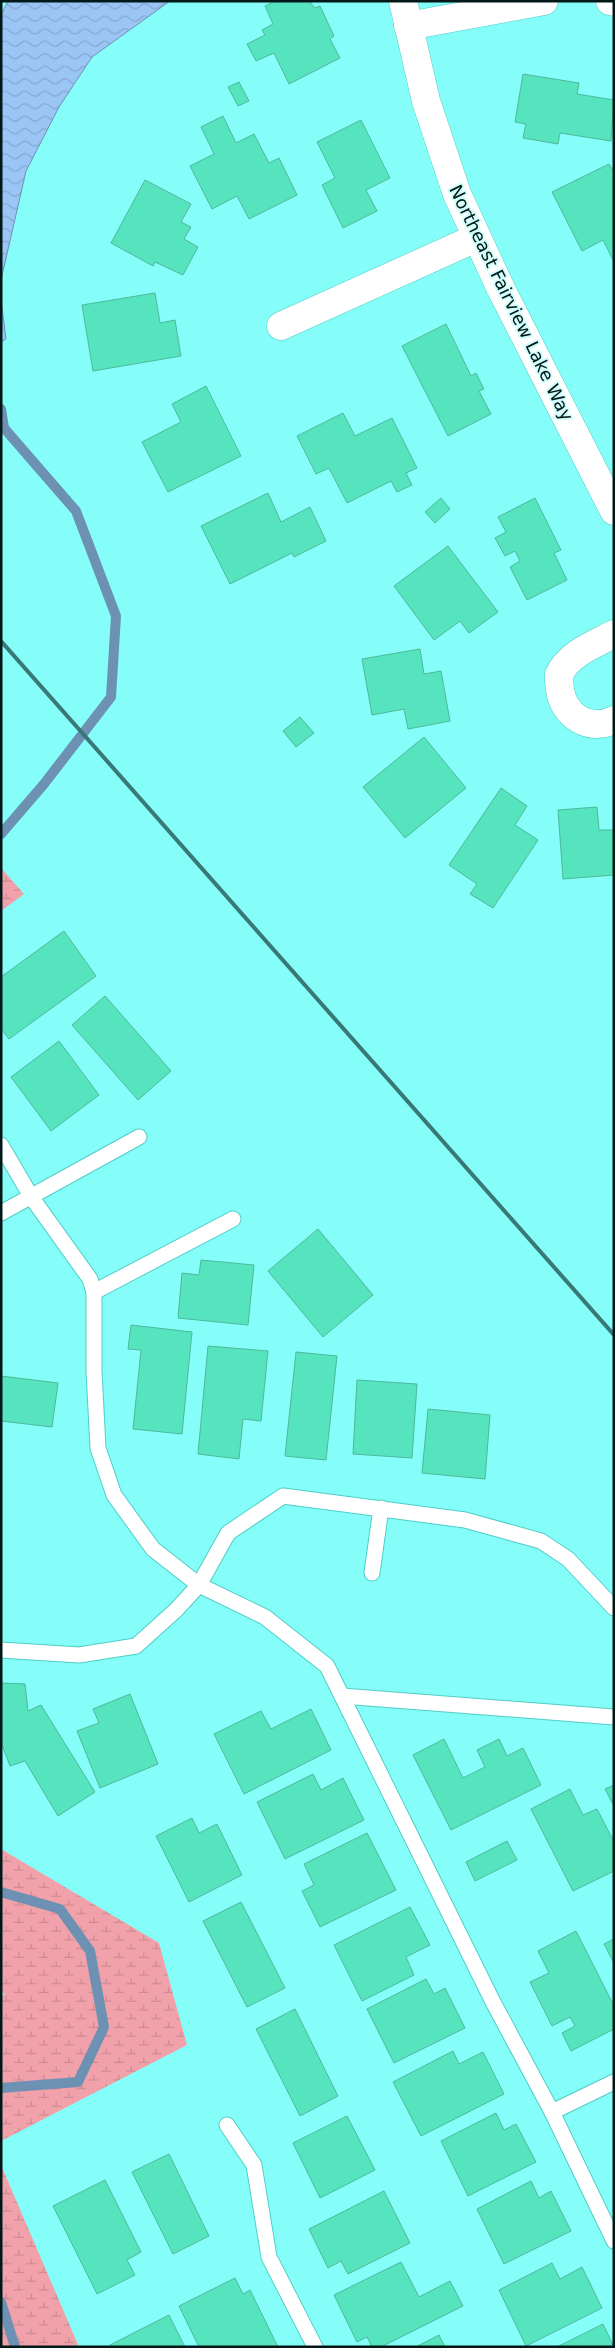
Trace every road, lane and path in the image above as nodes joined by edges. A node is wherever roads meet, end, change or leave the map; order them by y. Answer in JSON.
{"nodes":[{"id":1,"x":544,"y":1,"type":"edge"},
{"id":2,"x":610,"y":1,"type":"edge"},
{"id":3,"x":614,"y":2,"type":"edge"},
{"id":4,"x":406,"y":14,"type":"edge"},
{"id":5,"x":476,"y":238,"type":"junction"},
{"id":6,"x":281,"y":326,"type":"dead end"},
{"id":7,"x":614,"y":511,"type":"edge"},
{"id":8,"x":614,"y":634,"type":"edge"},
{"id":9,"x":614,"y":720,"type":"edge"},
{"id":10,"x":139,"y":1136,"type":"dead end"},
{"id":11,"x":1,"y":1145,"type":"edge"},
{"id":12,"x":32,"y":1198,"type":"junction"},
{"id":13,"x":1,"y":1213,"type":"edge"},
{"id":14,"x":233,"y":1219,"type":"dead end"},
{"id":15,"x":94,"y":1292,"type":"junction"},
{"id":16,"x":381,"y":1508,"type":"junction"},
{"id":17,"x":372,"y":1573,"type":"dead end"},
{"id":18,"x":199,"y":1585,"type":"junction"},
{"id":19,"x":614,"y":1608,"type":"edge"},
{"id":20,"x":1,"y":1650,"type":"edge"},
{"id":21,"x":342,"y":1696,"type":"junction"},
{"id":22,"x":614,"y":1717,"type":"edge"},
{"id":23,"x":614,"y":2082,"type":"edge"},
{"id":24,"x":552,"y":2112,"type":"junction"},
{"id":25,"x":227,"y":2125,"type":"dead end"},
{"id":26,"x":614,"y":2242,"type":"edge"},
{"id":27,"x":315,"y":2347,"type":"edge"}],
"edges":[{"from":1,"to":4,"type":"street"},
{"from":2,"to":3,"type":"street"},
{"from":4,"to":5,"type":"street","name":"Northeast Fairview Lake Way"},
{"from":5,"to":6,"type":"street"},
{"from":5,"to":7,"type":"street","name":"Northeast Fairview Lake Way"},
{"from":8,"to":9,"type":"street"},
{"from":10,"to":12,"type":"lane"},
{"from":11,"to":12,"type":"lane"},
{"from":12,"to":13,"type":"lane"},
{"from":12,"to":15,"type":"lane"},
{"from":14,"to":15,"type":"lane"},
{"from":15,"to":18,"type":"lane"},
{"from":16,"to":17,"type":"lane"},
{"from":16,"to":18,"type":"lane"},
{"from":16,"to":19,"type":"lane"},
{"from":18,"to":20,"type":"lane"},
{"from":18,"to":21,"type":"lane"},
{"from":21,"to":22,"type":"lane"},
{"from":21,"to":24,"type":"lane"},
{"from":23,"to":24,"type":"lane"},
{"from":24,"to":26,"type":"lane"},
{"from":25,"to":27,"type":"lane"}]}
